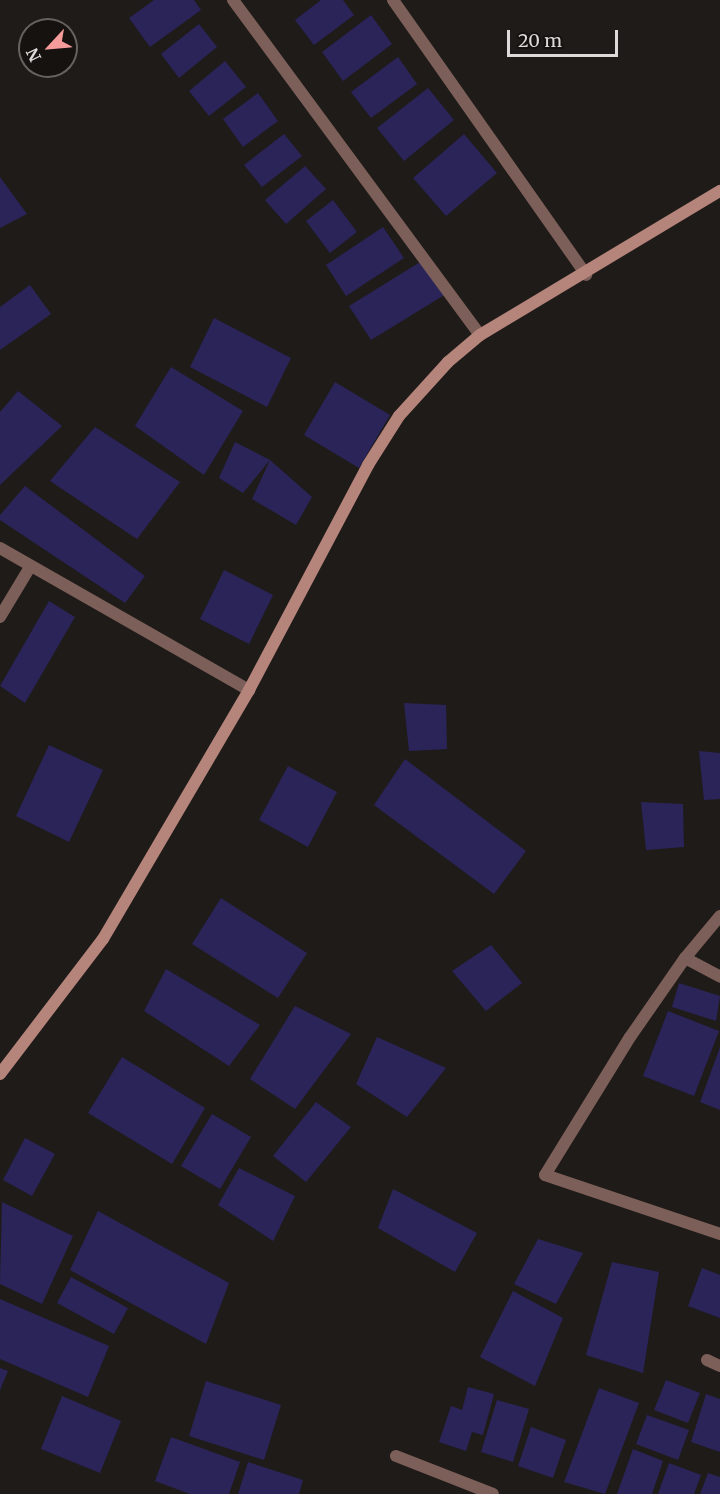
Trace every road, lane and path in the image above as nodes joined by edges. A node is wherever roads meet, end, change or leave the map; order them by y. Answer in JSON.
{"nodes":[{"id":1,"x":233,"y":0,"type":"edge"},
{"id":2,"x":393,"y":0,"type":"edge"},
{"id":3,"x":720,"y":191,"type":"edge"},
{"id":4,"x":586,"y":274,"type":"junction"},
{"id":5,"x":480,"y":335,"type":"junction"},
{"id":6,"x":0,"y":548,"type":"edge"},
{"id":7,"x":30,"y":567,"type":"junction"},
{"id":8,"x":0,"y":617,"type":"edge"},
{"id":9,"x":249,"y":690,"type":"junction"},
{"id":10,"x":720,"y":916,"type":"edge"},
{"id":11,"x":685,"y":958,"type":"junction"},
{"id":12,"x":720,"y":977,"type":"edge"},
{"id":13,"x":0,"y":1074,"type":"edge"},
{"id":14,"x":720,"y":1234,"type":"edge"},
{"id":15,"x":707,"y":1360,"type":"dead end"},
{"id":16,"x":720,"y":1366,"type":"edge"},
{"id":17,"x":396,"y":1456,"type":"dead end"},
{"id":18,"x":471,"y":1490,"type":"edge"},
{"id":19,"x":493,"y":1494,"type":"edge"}],
"edges":[{"from":1,"to":5,"type":"street"},
{"from":2,"to":4,"type":"street"},
{"from":3,"to":4,"type":"street"},
{"from":4,"to":5,"type":"street"},
{"from":5,"to":9,"type":"street"},
{"from":6,"to":7,"type":"street"},
{"from":7,"to":8,"type":"street"},
{"from":7,"to":9,"type":"street"},
{"from":9,"to":13,"type":"street"},
{"from":10,"to":11,"type":"street"},
{"from":11,"to":12,"type":"street"},
{"from":11,"to":14,"type":"street"},
{"from":15,"to":16,"type":"street"},
{"from":17,"to":18,"type":"street"},
{"from":18,"to":19,"type":"street"}]}
